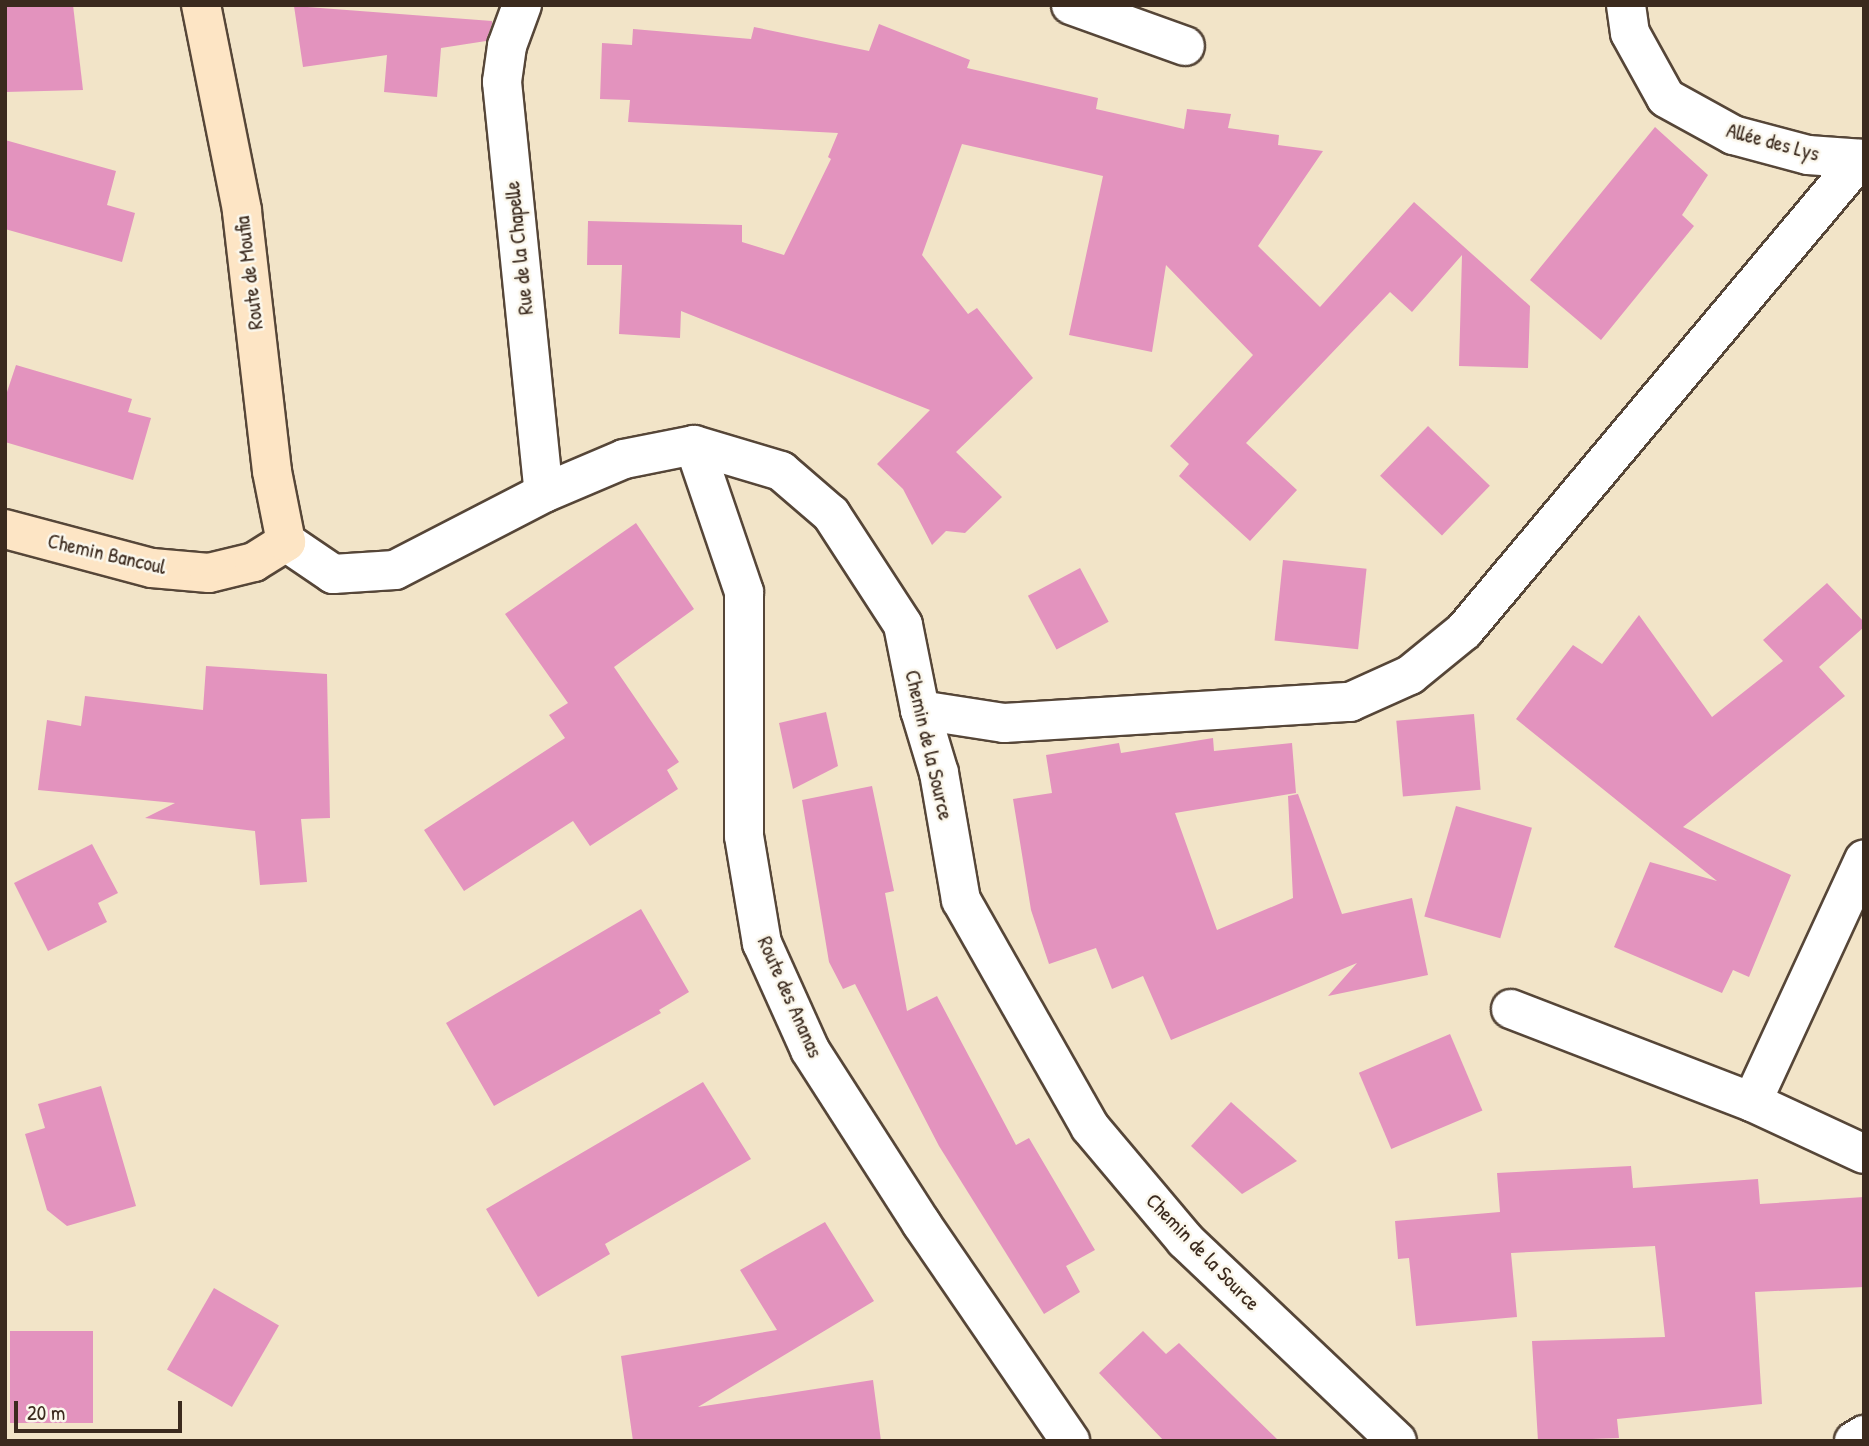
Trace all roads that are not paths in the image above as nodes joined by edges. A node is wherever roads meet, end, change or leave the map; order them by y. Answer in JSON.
{"nodes":[{"id":1,"x":201,"y":5,"type":"edge"},
{"id":2,"x":522,"y":5,"type":"edge"},
{"id":3,"x":1071,"y":5,"type":"edge"},
{"id":4,"x":1626,"y":5,"type":"edge"},
{"id":5,"x":1185,"y":46,"type":"dead end"},
{"id":6,"x":1862,"y":159,"type":"edge"},
{"id":7,"x":694,"y":445,"type":"junction"},
{"id":8,"x":544,"y":493,"type":"junction"},
{"id":9,"x":5,"y":529,"type":"edge"},
{"id":10,"x":286,"y":542,"type":"junction"},
{"id":11,"x":920,"y":710,"type":"junction"},
{"id":12,"x":1864,"y":860,"type":"edge"},
{"id":13,"x":1511,"y":1009,"type":"dead end"},
{"id":14,"x":1752,"y":1102,"type":"junction"},
{"id":15,"x":1864,"y":1154,"type":"edge"},
{"id":16,"x":1864,"y":1435,"type":"edge"},
{"id":17,"x":1070,"y":1441,"type":"edge"},
{"id":18,"x":1397,"y":1441,"type":"edge"},
{"id":19,"x":1854,"y":1441,"type":"edge"}],
"edges":[{"from":1,"to":10,"type":"main road","name":"Route de Moufia"},
{"from":2,"to":8,"type":"street","name":"Rue de la Chapelle"},
{"from":3,"to":5,"type":"street"},
{"from":4,"to":6,"type":"street","name":"Allée des Lys"},
{"from":6,"to":11,"type":"street"},
{"from":7,"to":8,"type":"street","name":"Chemin de la Source"},
{"from":7,"to":11,"type":"street","name":"Chemin de la Source"},
{"from":7,"to":17,"type":"street","name":"Route des Ananas"},
{"from":8,"to":10,"type":"street","name":"Chemin de la Source"},
{"from":9,"to":10,"type":"main road","name":"Chemin Bancoul"},
{"from":11,"to":18,"type":"street","name":"Chemin de la Source"},
{"from":12,"to":14,"type":"street"},
{"from":13,"to":14,"type":"street"},
{"from":14,"to":15,"type":"street"},
{"from":16,"to":19,"type":"street"}]}
